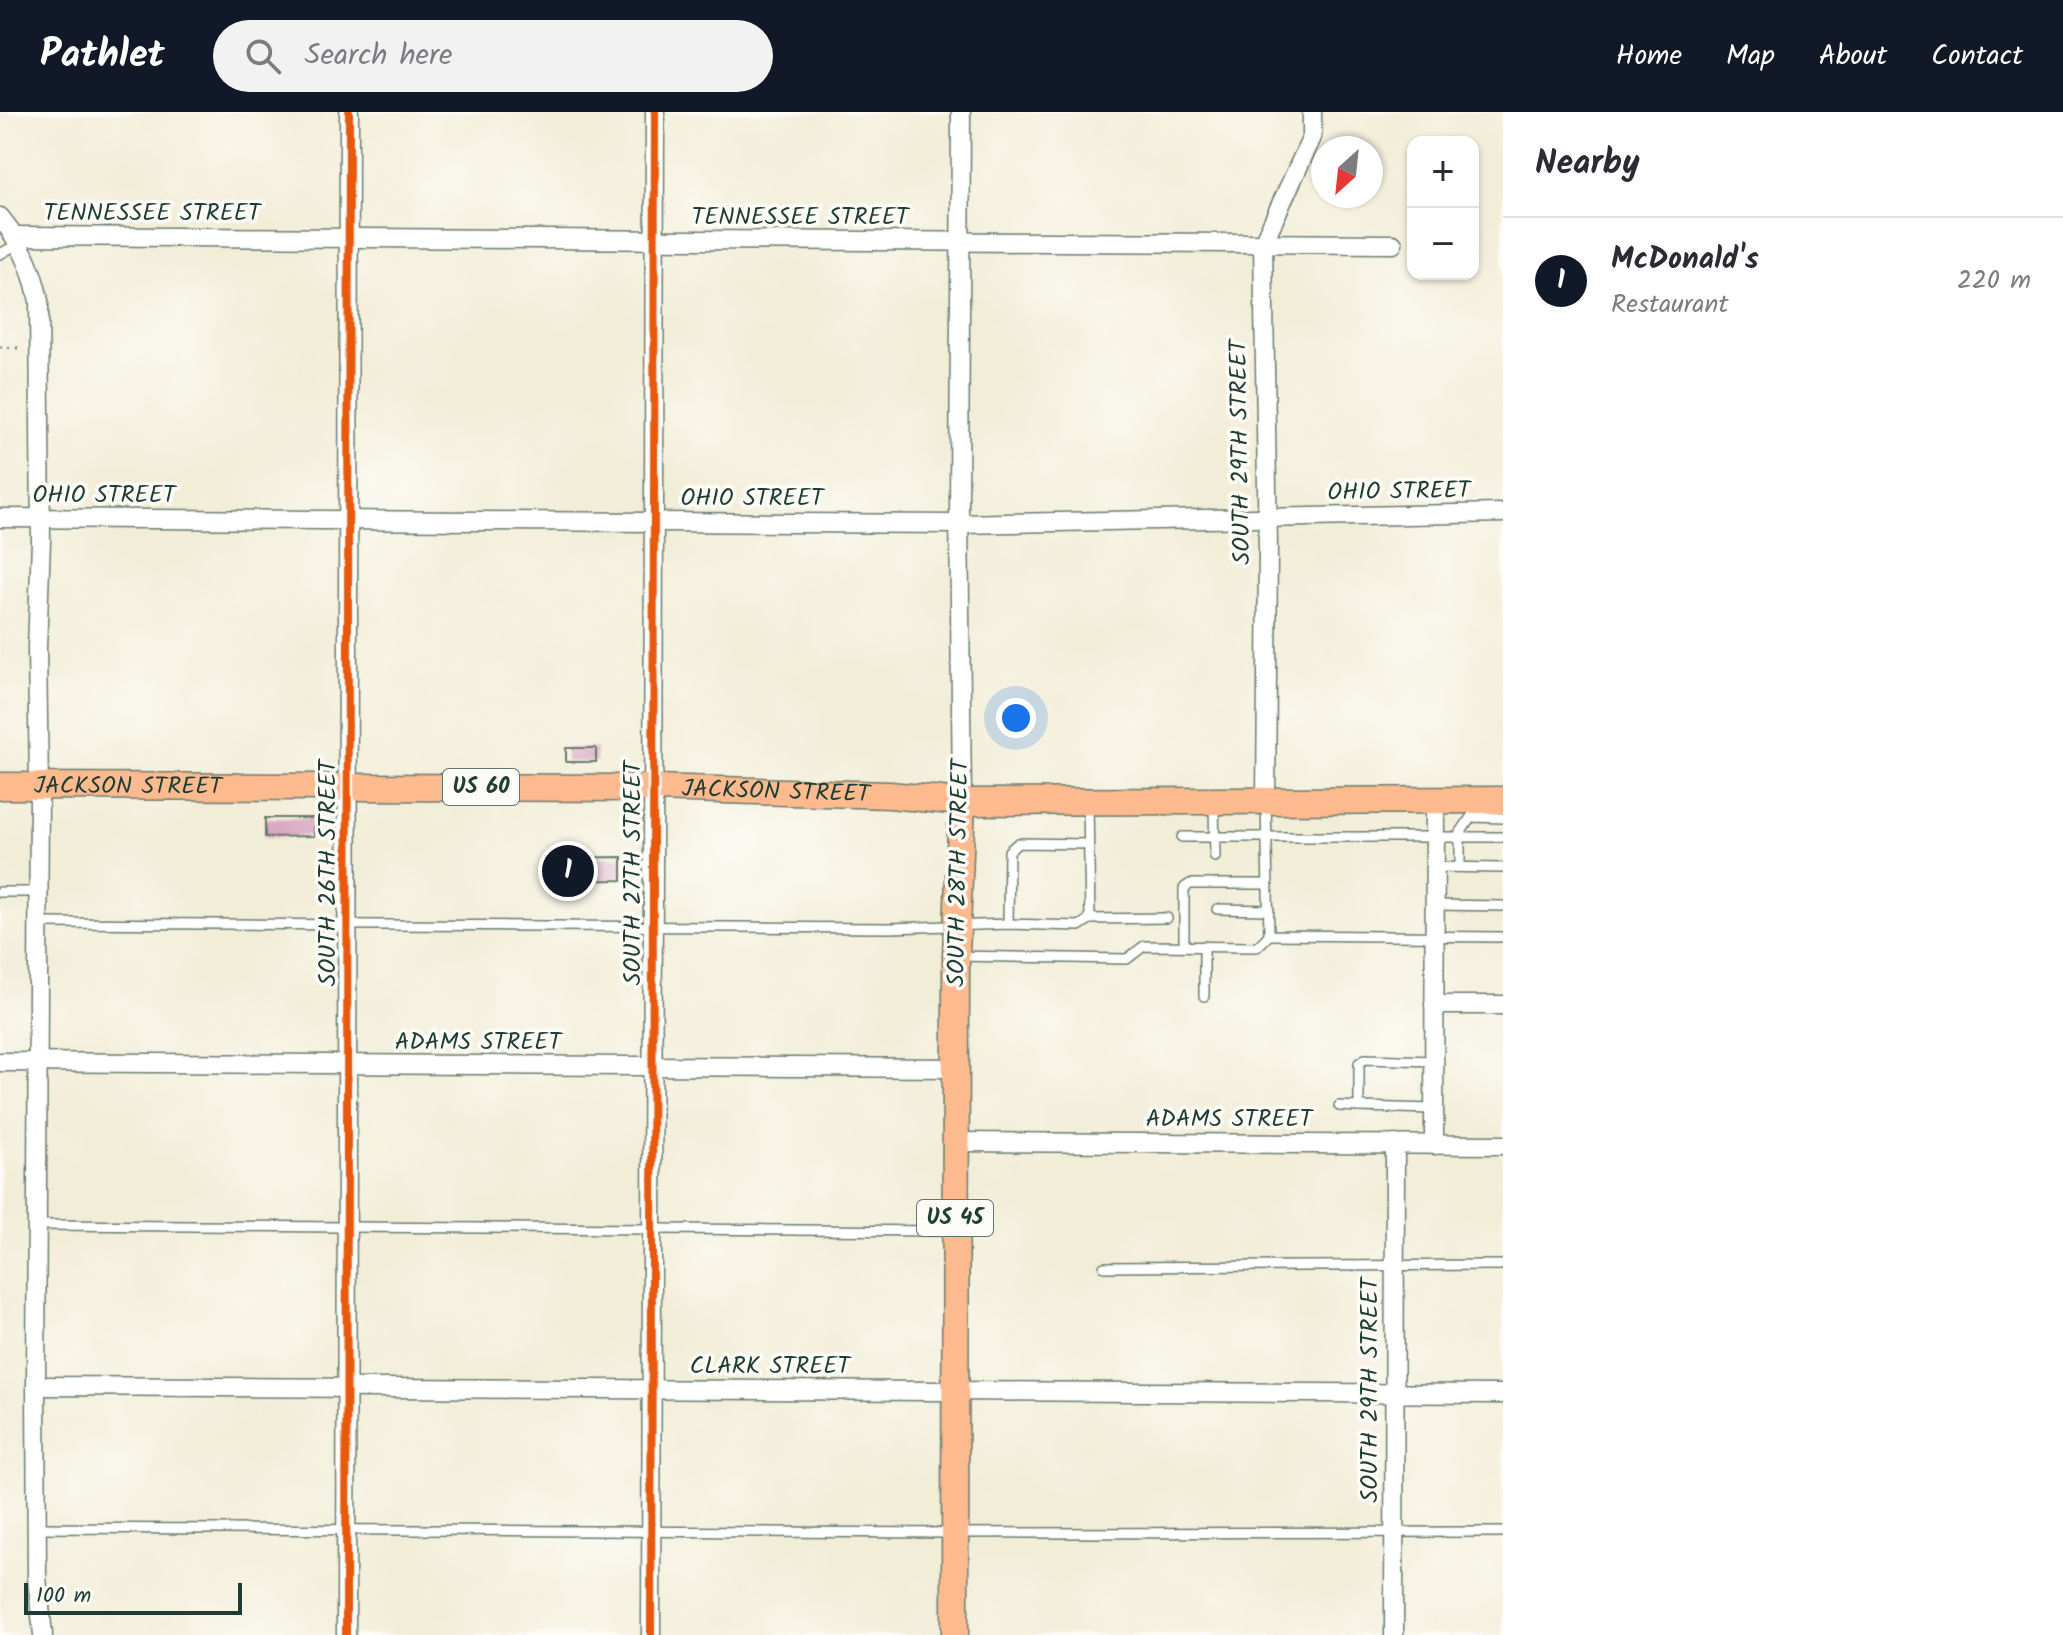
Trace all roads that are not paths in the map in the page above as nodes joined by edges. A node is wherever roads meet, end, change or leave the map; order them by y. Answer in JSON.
{"nodes":[{"id":1,"x":349,"y":112,"type":"edge"},
{"id":2,"x":655,"y":112,"type":"edge"},
{"id":3,"x":961,"y":112,"type":"edge"},
{"id":4,"x":1312,"y":112,"type":"edge"},
{"id":5,"x":0,"y":217,"type":"edge"},
{"id":6,"x":349,"y":238,"type":"junction"},
{"id":7,"x":16,"y":240,"type":"junction"},
{"id":8,"x":654,"y":240,"type":"junction"},
{"id":9,"x":961,"y":242,"type":"junction"},
{"id":10,"x":1263,"y":243,"type":"junction"},
{"id":11,"x":1393,"y":244,"type":"dead end"},
{"id":12,"x":0,"y":254,"type":"edge"},
{"id":13,"x":1503,"y":513,"type":"edge"},
{"id":14,"x":0,"y":518,"type":"edge"},
{"id":15,"x":40,"y":518,"type":"junction"},
{"id":16,"x":1267,"y":519,"type":"junction"},
{"id":17,"x":349,"y":520,"type":"junction"},
{"id":18,"x":654,"y":522,"type":"junction"},
{"id":19,"x":959,"y":524,"type":"junction"},
{"id":20,"x":0,"y":786,"type":"edge"},
{"id":21,"x":39,"y":787,"type":"junction"},
{"id":22,"x":348,"y":788,"type":"junction"},
{"id":23,"x":653,"y":788,"type":"junction"},
{"id":24,"x":1435,"y":800,"type":"junction"},
{"id":25,"x":1503,"y":800,"type":"edge"},
{"id":26,"x":1214,"y":801,"type":"junction"},
{"id":27,"x":1266,"y":801,"type":"junction"},
{"id":28,"x":962,"y":802,"type":"junction"},
{"id":29,"x":1088,"y":802,"type":"junction"},
{"id":30,"x":1503,"y":818,"type":"edge"},
{"id":31,"x":1182,"y":837,"type":"dead end"},
{"id":32,"x":1214,"y":838,"type":"junction"},
{"id":33,"x":1435,"y":838,"type":"junction"},
{"id":34,"x":1458,"y":838,"type":"junction"},
{"id":35,"x":1267,"y":839,"type":"junction"},
{"id":36,"x":1499,"y":839,"type":"edge"},
{"id":37,"x":1088,"y":844,"type":"junction"},
{"id":38,"x":1215,"y":857,"type":"dead end"},
{"id":39,"x":1500,"y":865,"type":"edge"},
{"id":40,"x":1435,"y":867,"type":"junction"},
{"id":41,"x":1460,"y":867,"type":"junction"},
{"id":42,"x":1267,"y":884,"type":"junction"},
{"id":43,"x":0,"y":892,"type":"edge"},
{"id":44,"x":38,"y":892,"type":"junction"},
{"id":45,"x":1435,"y":905,"type":"junction"},
{"id":46,"x":1503,"y":906,"type":"edge"},
{"id":47,"x":1217,"y":909,"type":"dead end"},
{"id":48,"x":1269,"y":910,"type":"junction"},
{"id":49,"x":1167,"y":918,"type":"dead end"},
{"id":50,"x":1090,"y":919,"type":"junction"},
{"id":51,"x":38,"y":923,"type":"junction"},
{"id":52,"x":1008,"y":924,"type":"junction"},
{"id":53,"x":348,"y":925,"type":"junction"},
{"id":54,"x":653,"y":926,"type":"junction"},
{"id":55,"x":957,"y":926,"type":"junction"},
{"id":56,"x":1269,"y":935,"type":"junction"},
{"id":57,"x":1503,"y":937,"type":"edge"},
{"id":58,"x":1435,"y":938,"type":"junction"},
{"id":59,"x":1184,"y":946,"type":"junction"},
{"id":60,"x":1204,"y":946,"type":"junction"},
{"id":61,"x":956,"y":956,"type":"junction"},
{"id":62,"x":1204,"y":996,"type":"dead end"},
{"id":63,"x":1434,"y":1005,"type":"junction"},
{"id":64,"x":1503,"y":1005,"type":"edge"},
{"id":65,"x":1434,"y":1061,"type":"junction"},
{"id":66,"x":0,"y":1062,"type":"edge"},
{"id":67,"x":36,"y":1063,"type":"junction"},
{"id":68,"x":347,"y":1065,"type":"junction"},
{"id":69,"x":652,"y":1067,"type":"junction"},
{"id":70,"x":956,"y":1068,"type":"junction"},
{"id":71,"x":1339,"y":1106,"type":"dead end"},
{"id":72,"x":1359,"y":1107,"type":"junction"},
{"id":73,"x":1434,"y":1109,"type":"junction"},
{"id":74,"x":956,"y":1142,"type":"junction"},
{"id":75,"x":1395,"y":1144,"type":"junction"},
{"id":76,"x":1434,"y":1145,"type":"junction"},
{"id":77,"x":1503,"y":1145,"type":"edge"},
{"id":78,"x":39,"y":1225,"type":"junction"},
{"id":79,"x":347,"y":1227,"type":"junction"},
{"id":80,"x":652,"y":1229,"type":"junction"},
{"id":81,"x":955,"y":1231,"type":"junction"},
{"id":82,"x":1503,"y":1265,"type":"edge"},
{"id":83,"x":1395,"y":1266,"type":"junction"},
{"id":84,"x":1104,"y":1267,"type":"dead end"},
{"id":85,"x":36,"y":1386,"type":"junction"},
{"id":86,"x":347,"y":1387,"type":"junction"},
{"id":87,"x":652,"y":1389,"type":"junction"},
{"id":88,"x":955,"y":1391,"type":"junction"},
{"id":89,"x":1394,"y":1393,"type":"junction"},
{"id":90,"x":1503,"y":1394,"type":"edge"},
{"id":91,"x":38,"y":1528,"type":"junction"},
{"id":92,"x":346,"y":1529,"type":"junction"},
{"id":93,"x":651,"y":1531,"type":"junction"},
{"id":94,"x":1394,"y":1531,"type":"junction"},
{"id":95,"x":1503,"y":1532,"type":"edge"},
{"id":96,"x":955,"y":1533,"type":"junction"},
{"id":97,"x":43,"y":1635,"type":"edge"},
{"id":98,"x":346,"y":1635,"type":"edge"},
{"id":99,"x":651,"y":1635,"type":"edge"},
{"id":100,"x":955,"y":1635,"type":"edge"},
{"id":101,"x":1394,"y":1635,"type":"edge"}],
"edges":[{"from":1,"to":6,"type":"street","name":"SOUTH 26TH STREET"},
{"from":2,"to":8,"type":"street","name":"SOUTH 27TH STREET"},
{"from":3,"to":9,"type":"street","name":"SOUTH 28TH STREET"},
{"from":4,"to":10,"type":"street","name":"SOUTH 29TH STREET"},
{"from":5,"to":7,"type":"street"},
{"from":6,"to":7,"type":"street","name":"TENNESSEE STREET"},
{"from":6,"to":8,"type":"street","name":"TENNESSEE STREET"},
{"from":6,"to":17,"type":"street","name":"SOUTH 26TH STREET"},
{"from":7,"to":12,"type":"lane"},
{"from":7,"to":15,"type":"street"},
{"from":8,"to":9,"type":"street","name":"TENNESSEE STREET"},
{"from":8,"to":18,"type":"street","name":"SOUTH 27TH STREET"},
{"from":9,"to":10,"type":"street","name":"TENNESSEE STREET"},
{"from":9,"to":19,"type":"street","name":"SOUTH 28TH STREET"},
{"from":10,"to":11,"type":"street","name":"TENNESSEE STREET"},
{"from":10,"to":16,"type":"street","name":"SOUTH 29TH STREET"},
{"from":13,"to":16,"type":"street","name":"OHIO STREET"},
{"from":14,"to":15,"type":"street","name":"OHIO STREET"},
{"from":15,"to":17,"type":"street","name":"OHIO STREET"},
{"from":15,"to":21,"type":"street"},
{"from":16,"to":19,"type":"street","name":"OHIO STREET"},
{"from":16,"to":27,"type":"street","name":"SOUTH 29TH STREET"},
{"from":17,"to":18,"type":"street","name":"OHIO STREET"},
{"from":17,"to":22,"type":"street","name":"SOUTH 26TH STREET"},
{"from":18,"to":19,"type":"street","name":"OHIO STREET"},
{"from":18,"to":23,"type":"street","name":"SOUTH 27TH STREET"},
{"from":19,"to":28,"type":"street","name":"SOUTH 28TH STREET"},
{"from":20,"to":21,"type":"main road","name":"JACKSON STREET","number":"US 60"},
{"from":21,"to":22,"type":"main road","name":"JACKSON STREET","number":"US 60"},
{"from":21,"to":44,"type":"street"},
{"from":22,"to":23,"type":"main road","name":"JACKSON STREET","number":"US 60"},
{"from":22,"to":53,"type":"street","name":"SOUTH 26TH STREET"},
{"from":23,"to":28,"type":"main road","name":"JACKSON STREET","number":"US 60"},
{"from":23,"to":54,"type":"street","name":"SOUTH 27TH STREET"},
{"from":24,"to":25,"type":"main road","name":"JACKSON STREET"},
{"from":24,"to":27,"type":"main road","name":"JACKSON STREET"},
{"from":24,"to":33,"type":"street"},
{"from":26,"to":27,"type":"main road","name":"JACKSON STREET"},
{"from":26,"to":29,"type":"main road","name":"JACKSON STREET"},
{"from":26,"to":32,"type":"lane"},
{"from":27,"to":35,"type":"lane"},
{"from":28,"to":29,"type":"main road","name":"JACKSON STREET"},
{"from":28,"to":55,"type":"main road","name":"SOUTH 28TH STREET","number":"US 45"},
{"from":29,"to":37,"type":"lane"},
{"from":30,"to":34,"type":"lane"},
{"from":31,"to":32,"type":"lane"},
{"from":32,"to":35,"type":"lane"},
{"from":32,"to":38,"type":"lane"},
{"from":33,"to":34,"type":"lane"},
{"from":33,"to":35,"type":"lane"},
{"from":33,"to":40,"type":"street"},
{"from":34,"to":36,"type":"lane"},
{"from":34,"to":41,"type":"lane"},
{"from":35,"to":42,"type":"lane"},
{"from":37,"to":50,"type":"lane"},
{"from":37,"to":52,"type":"lane"},
{"from":39,"to":41,"type":"lane"},
{"from":40,"to":41,"type":"lane"},
{"from":40,"to":45,"type":"street"},
{"from":42,"to":48,"type":"lane"},
{"from":42,"to":59,"type":"lane"},
{"from":43,"to":44,"type":"lane"},
{"from":44,"to":51,"type":"street"},
{"from":45,"to":46,"type":"lane"},
{"from":45,"to":58,"type":"street"},
{"from":47,"to":48,"type":"lane"},
{"from":48,"to":56,"type":"lane"},
{"from":49,"to":50,"type":"lane"},
{"from":50,"to":52,"type":"lane"},
{"from":51,"to":53,"type":"lane"},
{"from":51,"to":67,"type":"street"},
{"from":52,"to":55,"type":"lane"},
{"from":53,"to":54,"type":"lane"},
{"from":53,"to":68,"type":"street","name":"SOUTH 26TH STREET"},
{"from":54,"to":55,"type":"lane"},
{"from":54,"to":69,"type":"street","name":"SOUTH 27TH STREET"},
{"from":55,"to":61,"type":"main road","name":"SOUTH 28TH STREET","number":"US 45"},
{"from":56,"to":58,"type":"lane"},
{"from":56,"to":60,"type":"lane"},
{"from":57,"to":58,"type":"lane"},
{"from":58,"to":63,"type":"street"},
{"from":59,"to":60,"type":"lane"},
{"from":59,"to":61,"type":"lane"},
{"from":60,"to":62,"type":"lane"},
{"from":61,"to":70,"type":"main road","name":"SOUTH 28TH STREET","number":"US 45"},
{"from":63,"to":64,"type":"street"},
{"from":63,"to":65,"type":"street"},
{"from":65,"to":72,"type":"lane"},
{"from":65,"to":73,"type":"street"},
{"from":66,"to":67,"type":"street","name":"ADAMS STREET"},
{"from":67,"to":68,"type":"street","name":"ADAMS STREET"},
{"from":67,"to":78,"type":"street"},
{"from":68,"to":69,"type":"street","name":"ADAMS STREET"},
{"from":68,"to":79,"type":"street","name":"SOUTH 26TH STREET"},
{"from":69,"to":70,"type":"street","name":"ADAMS STREET"},
{"from":69,"to":80,"type":"street","name":"SOUTH 27TH STREET"},
{"from":70,"to":74,"type":"main road","name":"SOUTH 28TH STREET","number":"US 45"},
{"from":71,"to":72,"type":"lane"},
{"from":72,"to":73,"type":"lane"},
{"from":73,"to":76,"type":"street"},
{"from":74,"to":75,"type":"street","name":"ADAMS STREET"},
{"from":74,"to":81,"type":"main road","name":"SOUTH 28TH STREET","number":"US 45"},
{"from":75,"to":76,"type":"street","name":"ADAMS STREET"},
{"from":75,"to":83,"type":"street","name":"SOUTH 29TH STREET"},
{"from":76,"to":77,"type":"street","name":"ADAMS STREET"},
{"from":78,"to":79,"type":"lane"},
{"from":78,"to":85,"type":"street"},
{"from":79,"to":80,"type":"lane"},
{"from":79,"to":86,"type":"street","name":"SOUTH 26TH STREET"},
{"from":80,"to":81,"type":"lane"},
{"from":80,"to":87,"type":"street","name":"SOUTH 27TH STREET"},
{"from":81,"to":88,"type":"main road","name":"SOUTH 28TH STREET","number":"US 45"},
{"from":82,"to":83,"type":"lane"},
{"from":83,"to":84,"type":"lane"},
{"from":83,"to":89,"type":"street","name":"SOUTH 29TH STREET"},
{"from":85,"to":86,"type":"street","name":"CLARK STREET"},
{"from":85,"to":91,"type":"street"},
{"from":86,"to":87,"type":"street","name":"CLARK STREET"},
{"from":86,"to":92,"type":"street","name":"SOUTH 26TH STREET"},
{"from":87,"to":88,"type":"street","name":"CLARK STREET"},
{"from":87,"to":93,"type":"street","name":"SOUTH 27TH STREET"},
{"from":88,"to":89,"type":"street","name":"CLARK STREET"},
{"from":88,"to":96,"type":"main road","name":"SOUTH 28TH STREET","number":"US 45"},
{"from":89,"to":90,"type":"street","name":"CLARK STREET"},
{"from":89,"to":94,"type":"street","name":"SOUTH 29TH STREET"},
{"from":91,"to":92,"type":"lane"},
{"from":91,"to":97,"type":"street"},
{"from":92,"to":93,"type":"lane"},
{"from":92,"to":98,"type":"street","name":"SOUTH 26TH STREET"},
{"from":93,"to":96,"type":"lane"},
{"from":93,"to":99,"type":"street","name":"SOUTH 27TH STREET"},
{"from":94,"to":95,"type":"lane"},
{"from":94,"to":96,"type":"lane"},
{"from":94,"to":101,"type":"street","name":"SOUTH 29TH STREET"},
{"from":96,"to":100,"type":"main road","name":"SOUTH 28TH STREET","number":"US 45"}]}
